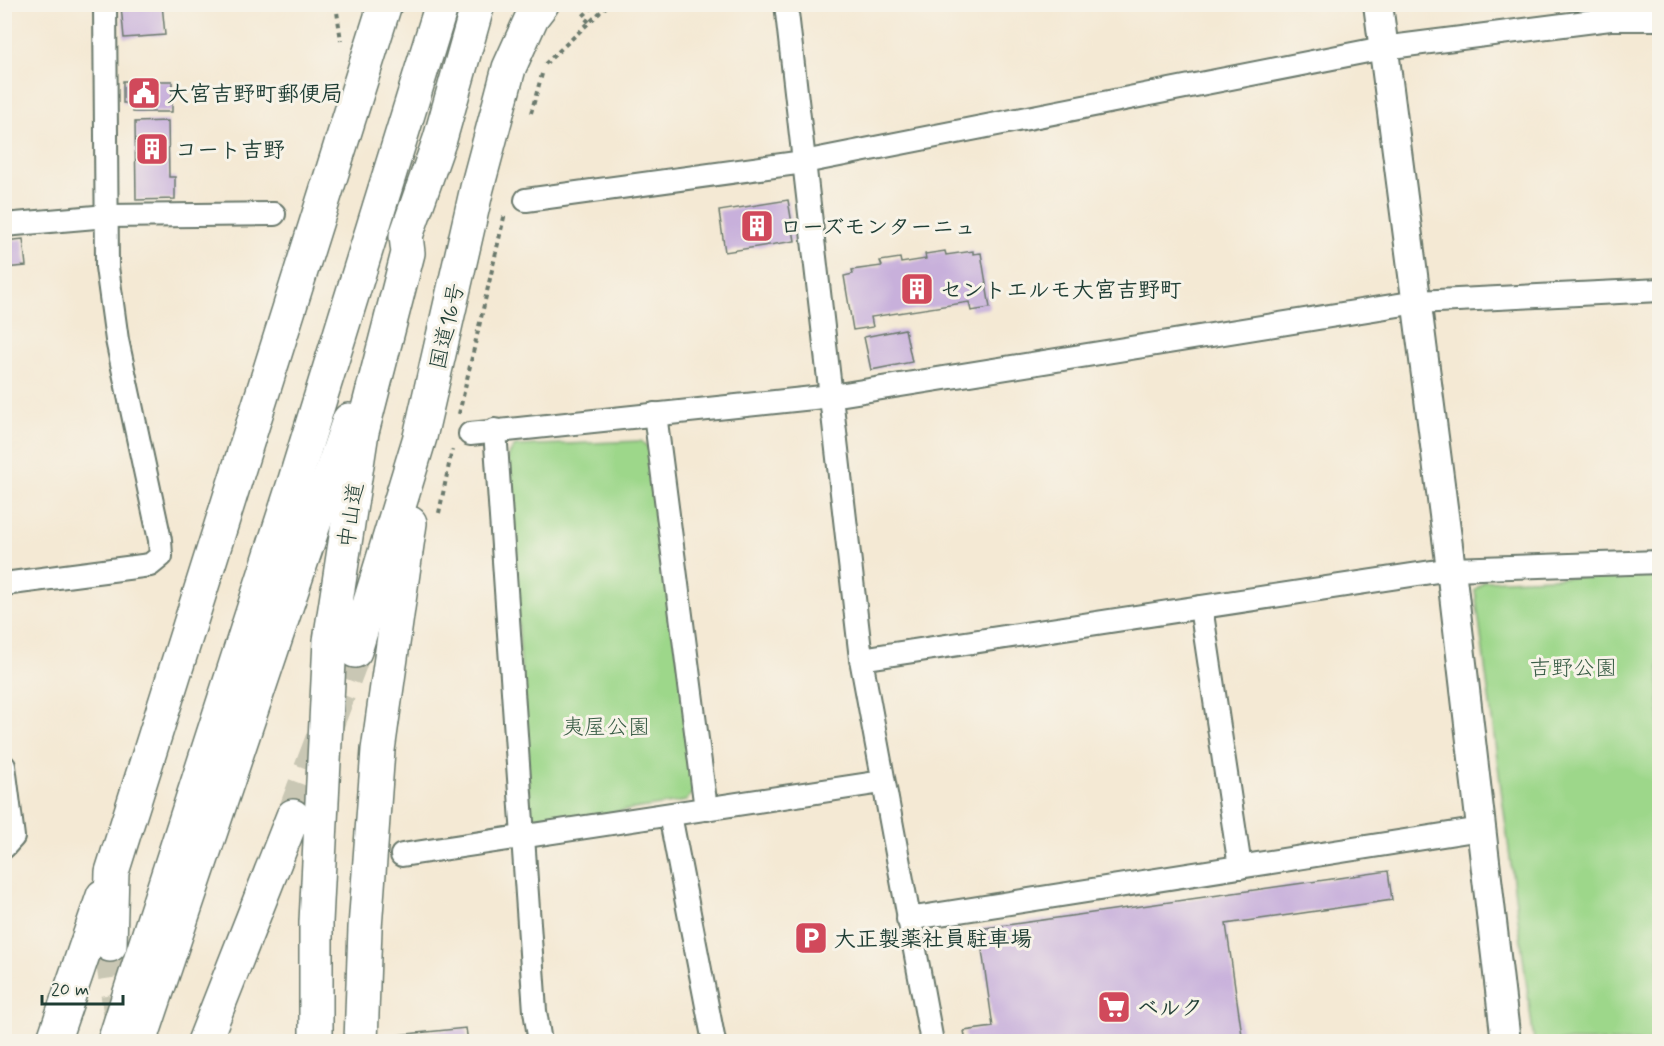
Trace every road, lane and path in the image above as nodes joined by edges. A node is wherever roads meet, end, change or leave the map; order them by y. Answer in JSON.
{"nodes":[{"id":1,"x":105,"y":4,"type":"edge"},
{"id":2,"x":385,"y":4,"type":"edge"},
{"id":3,"x":442,"y":4,"type":"edge"},
{"id":4,"x":479,"y":4,"type":"edge"},
{"id":5,"x":542,"y":4,"type":"edge"},
{"id":6,"x":596,"y":4,"type":"edge"},
{"id":7,"x":609,"y":4,"type":"edge"},
{"id":8,"x":786,"y":4,"type":"edge"},
{"id":9,"x":1378,"y":4,"type":"edge"},
{"id":10,"x":1659,"y":18,"type":"edge"},
{"id":11,"x":589,"y":22,"type":"junction"},
{"id":12,"x":1383,"y":48,"type":"junction"},
{"id":13,"x":509,"y":68,"type":"junction"},
{"id":14,"x":528,"y":121,"type":"dead end"},
{"id":15,"x":804,"y":162,"type":"junction"},
{"id":16,"x":517,"y":201,"type":"joint"},
{"id":17,"x":274,"y":214,"type":"dead end"},
{"id":18,"x":107,"y":216,"type":"junction"},
{"id":19,"x":4,"y":225,"type":"edge"},
{"id":20,"x":406,"y":236,"type":"junction"},
{"id":21,"x":1659,"y":290,"type":"edge"},
{"id":22,"x":1417,"y":302,"type":"junction"},
{"id":23,"x":832,"y":396,"type":"junction"},
{"id":24,"x":655,"y":414,"type":"junction"},
{"id":25,"x":495,"y":430,"type":"junction"},
{"id":26,"x":460,"y":433,"type":"junction"},
{"id":27,"x":420,"y":437,"type":"junction"},
{"id":28,"x":439,"y":516,"type":"dead end"},
{"id":29,"x":1659,"y":561,"type":"edge"},
{"id":30,"x":1451,"y":569,"type":"junction"},
{"id":31,"x":4,"y":584,"type":"edge"},
{"id":32,"x":1201,"y":607,"type":"junction"},
{"id":33,"x":355,"y":651,"type":"tunnel mouth"},
{"id":34,"x":861,"y":659,"type":"junction"},
{"id":35,"x":4,"y":766,"type":"edge"},
{"id":36,"x":882,"y":782,"type":"junction"},
{"id":37,"x":706,"y":809,"type":"junction"},
{"id":38,"x":670,"y":815,"type":"junction"},
{"id":39,"x":292,"y":816,"type":"tunnel mouth"},
{"id":40,"x":1481,"y":829,"type":"junction"},
{"id":41,"x":524,"y":837,"type":"junction"},
{"id":42,"x":4,"y":847,"type":"edge"},
{"id":43,"x":402,"y":855,"type":"dead end"},
{"id":44,"x":1240,"y":867,"type":"junction"},
{"id":45,"x":112,"y":872,"type":"junction"},
{"id":46,"x":908,"y":919,"type":"junction"},
{"id":47,"x":110,"y":945,"type":"tunnel mouth"},
{"id":48,"x":53,"y":1041,"type":"edge"},
{"id":49,"x":114,"y":1041,"type":"edge"},
{"id":50,"x":141,"y":1041,"type":"edge"},
{"id":51,"x":204,"y":1041,"type":"edge"},
{"id":52,"x":316,"y":1041,"type":"edge"},
{"id":53,"x":362,"y":1041,"type":"edge"},
{"id":54,"x":540,"y":1041,"type":"edge"},
{"id":55,"x":714,"y":1041,"type":"edge"},
{"id":56,"x":932,"y":1041,"type":"edge"},
{"id":57,"x":1506,"y":1041,"type":"edge"}],
"edges":[{"from":1,"to":18,"type":"street"},
{"from":2,"to":45,"type":"highway"},
{"from":3,"to":49,"type":"highway"},
{"from":4,"to":13,"type":"highway"},
{"from":4,"to":20,"type":"highway","name":"中山道"},
{"from":5,"to":13,"type":"highway","name":"国道16号"},
{"from":6,"to":11,"type":"path"},
{"from":7,"to":11,"type":"path"},
{"from":8,"to":15,"type":"street"},
{"from":9,"to":12,"type":"street"},
{"from":10,"to":12,"type":"street"},
{"from":11,"to":14,"type":"path"},
{"from":12,"to":15,"type":"street"},
{"from":12,"to":22,"type":"street"},
{"from":13,"to":27,"type":"highway","name":"国道16号"},
{"from":15,"to":16,"type":"street"},
{"from":15,"to":23,"type":"street"},
{"from":16,"to":26,"type":"path"},
{"from":17,"to":18,"type":"street"},
{"from":18,"to":19,"type":"street"},
{"from":18,"to":31,"type":"street"},
{"from":20,"to":50,"type":"highway"},
{"from":20,"to":52,"type":"highway","name":"中山道"},
{"from":21,"to":22,"type":"street"},
{"from":22,"to":23,"type":"street"},
{"from":22,"to":30,"type":"street"},
{"from":23,"to":24,"type":"street"},
{"from":23,"to":34,"type":"street"},
{"from":24,"to":25,"type":"street"},
{"from":24,"to":37,"type":"street"},
{"from":25,"to":26,"type":"street"},
{"from":25,"to":41,"type":"street"},
{"from":26,"to":28,"type":"path"},
{"from":27,"to":33,"type":"highway","name":"国道16号"},
{"from":27,"to":53,"type":"highway"},
{"from":29,"to":30,"type":"street"},
{"from":30,"to":32,"type":"street"},
{"from":30,"to":40,"type":"street"},
{"from":32,"to":34,"type":"street"},
{"from":32,"to":44,"type":"street"},
{"from":34,"to":36,"type":"street"},
{"from":35,"to":42,"type":"street"},
{"from":36,"to":37,"type":"street"},
{"from":36,"to":46,"type":"street"},
{"from":37,"to":38,"type":"street"},
{"from":38,"to":41,"type":"street"},
{"from":38,"to":55,"type":"street"},
{"from":39,"to":51,"type":"highway"},
{"from":40,"to":44,"type":"street"},
{"from":40,"to":57,"type":"street"},
{"from":41,"to":43,"type":"street"},
{"from":41,"to":54,"type":"street"},
{"from":44,"to":46,"type":"street"},
{"from":45,"to":47,"type":"highway"},
{"from":45,"to":48,"type":"highway"},
{"from":46,"to":56,"type":"street"}]}
